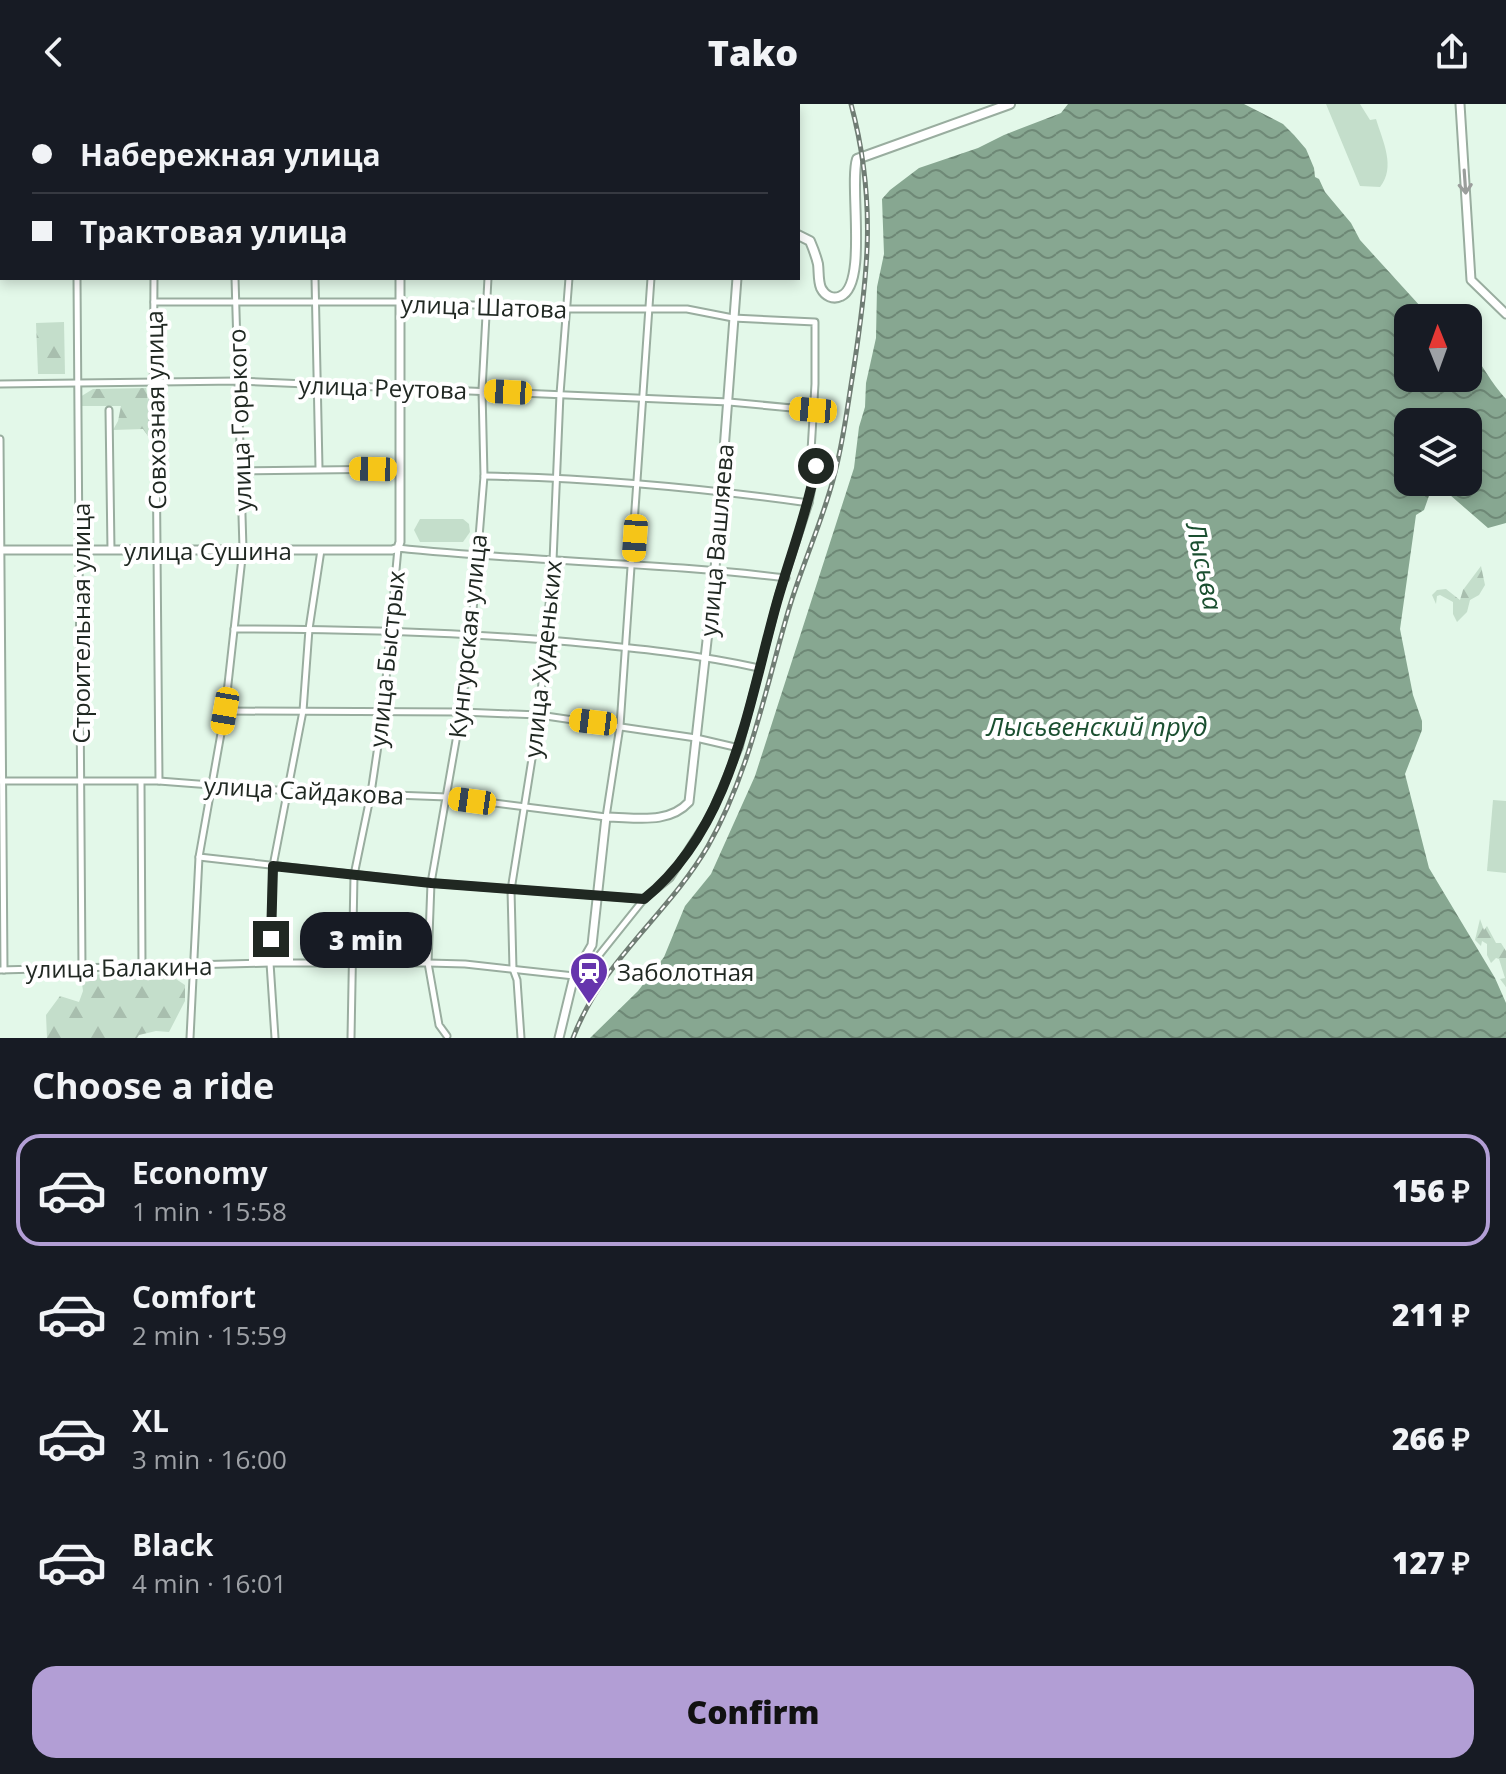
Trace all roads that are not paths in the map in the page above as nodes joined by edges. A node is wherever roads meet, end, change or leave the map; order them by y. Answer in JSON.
{"nodes":[{"id":1,"x":1010,"y":104,"type":"edge"},
{"id":2,"x":1460,"y":104,"type":"edge"},
{"id":3,"x":800,"y":236,"type":"edge"},
{"id":4,"x":77,"y":280,"type":"edge"},
{"id":5,"x":154,"y":280,"type":"edge"},
{"id":6,"x":235,"y":280,"type":"edge"},
{"id":7,"x":315,"y":280,"type":"edge"},
{"id":8,"x":400,"y":280,"type":"edge"},
{"id":9,"x":488,"y":280,"type":"edge"},
{"id":10,"x":569,"y":280,"type":"edge"},
{"id":11,"x":651,"y":280,"type":"edge"},
{"id":12,"x":737,"y":280,"type":"edge"},
{"id":13,"x":154,"y":302,"type":"junction"},
{"id":14,"x":235,"y":302,"type":"junction"},
{"id":15,"x":314,"y":302,"type":"junction"},
{"id":16,"x":400,"y":302,"type":"junction"},
{"id":17,"x":487,"y":306,"type":"junction"},
{"id":18,"x":567,"y":309,"type":"junction"},
{"id":19,"x":649,"y":310,"type":"junction"},
{"id":20,"x":1506,"y":314,"type":"edge"},
{"id":21,"x":733,"y":318,"type":"junction"},
{"id":22,"x":153,"y":381,"type":"junction"},
{"id":23,"x":238,"y":381,"type":"junction"},
{"id":24,"x":78,"y":382,"type":"junction"},
{"id":25,"x":0,"y":384,"type":"edge"},
{"id":26,"x":317,"y":384,"type":"junction"},
{"id":27,"x":400,"y":388,"type":"junction"},
{"id":28,"x":482,"y":390,"type":"junction"},
{"id":29,"x":560,"y":394,"type":"junction"},
{"id":30,"x":643,"y":398,"type":"junction"},
{"id":31,"x":729,"y":402,"type":"junction"},
{"id":32,"x":109,"y":410,"type":"dead end"},
{"id":33,"x":813,"y":410,"type":"junction"},
{"id":34,"x":0,"y":439,"type":"edge"},
{"id":35,"x":319,"y":468,"type":"junction"},
{"id":36,"x":400,"y":469,"type":"junction"},
{"id":37,"x":241,"y":471,"type":"junction"},
{"id":38,"x":484,"y":476,"type":"junction"},
{"id":39,"x":558,"y":477,"type":"junction"},
{"id":40,"x":639,"y":484,"type":"junction"},
{"id":41,"x":720,"y":490,"type":"junction"},
{"id":42,"x":809,"y":503,"type":"junction"},
{"id":43,"x":398,"y":548,"type":"junction"},
{"id":44,"x":243,"y":549,"type":"junction"},
{"id":45,"x":1,"y":550,"type":"edge"},
{"id":46,"x":321,"y":550,"type":"junction"},
{"id":47,"x":80,"y":551,"type":"junction"},
{"id":48,"x":111,"y":551,"type":"junction"},
{"id":49,"x":157,"y":551,"type":"junction"},
{"id":50,"x":477,"y":556,"type":"junction"},
{"id":51,"x":553,"y":561,"type":"junction"},
{"id":52,"x":633,"y":564,"type":"junction"},
{"id":53,"x":715,"y":569,"type":"junction"},
{"id":54,"x":786,"y":578,"type":"junction"},
{"id":55,"x":234,"y":629,"type":"junction"},
{"id":56,"x":309,"y":629,"type":"junction"},
{"id":57,"x":391,"y":632,"type":"junction"},
{"id":58,"x":471,"y":635,"type":"junction"},
{"id":59,"x":545,"y":640,"type":"junction"},
{"id":60,"x":625,"y":647,"type":"junction"},
{"id":61,"x":706,"y":656,"type":"junction"},
{"id":62,"x":759,"y":668,"type":"junction"},
{"id":63,"x":225,"y":711,"type":"junction"},
{"id":64,"x":303,"y":711,"type":"junction"},
{"id":65,"x":383,"y":712,"type":"junction"},
{"id":66,"x":461,"y":712,"type":"junction"},
{"id":67,"x":539,"y":715,"type":"junction"},
{"id":68,"x":620,"y":726,"type":"junction"},
{"id":69,"x":696,"y":738,"type":"junction"},
{"id":70,"x":739,"y":748,"type":"junction"},
{"id":71,"x":1,"y":781,"type":"edge"},
{"id":72,"x":81,"y":781,"type":"junction"},
{"id":73,"x":159,"y":781,"type":"junction"},
{"id":74,"x":141,"y":782,"type":"junction"},
{"id":75,"x":212,"y":786,"type":"junction"},
{"id":76,"x":289,"y":791,"type":"junction"},
{"id":77,"x":371,"y":793,"type":"junction"},
{"id":78,"x":447,"y":797,"type":"junction"},
{"id":79,"x":524,"y":808,"type":"junction"},
{"id":80,"x":606,"y":817,"type":"junction"},
{"id":81,"x":199,"y":857,"type":"junction"},
{"id":82,"x":273,"y":866,"type":"junction"},
{"id":83,"x":354,"y":875,"type":"junction"},
{"id":84,"x":431,"y":883,"type":"junction"},
{"id":85,"x":511,"y":890,"type":"junction"},
{"id":86,"x":597,"y":897,"type":"junction"},
{"id":87,"x":644,"y":899,"type":"junction"},
{"id":88,"x":270,"y":963,"type":"junction"},
{"id":89,"x":352,"y":963,"type":"junction"},
{"id":90,"x":428,"y":963,"type":"junction"},
{"id":91,"x":583,"y":963,"type":"junction"},
{"id":92,"x":142,"y":965,"type":"junction"},
{"id":93,"x":194,"y":965,"type":"junction"},
{"id":94,"x":82,"y":968,"type":"junction"},
{"id":95,"x":513,"y":969,"type":"junction"},
{"id":96,"x":2,"y":970,"type":"edge"},
{"id":97,"x":574,"y":976,"type":"junction"},
{"id":98,"x":449,"y":1037,"type":"edge"},
{"id":99,"x":190,"y":1038,"type":"edge"},
{"id":100,"x":275,"y":1038,"type":"edge"},
{"id":101,"x":351,"y":1038,"type":"edge"},
{"id":102,"x":521,"y":1038,"type":"edge"},
{"id":103,"x":559,"y":1038,"type":"edge"}],
"edges":[{"from":1,"to":3,"type":"main road"},
{"from":2,"to":20,"type":"street","one_way":true},
{"from":4,"to":24,"type":"street","name":"Строительная улица"},
{"from":5,"to":13,"type":"street","name":"Совхозная улица"},
{"from":6,"to":14,"type":"street","name":"улица Горького"},
{"from":7,"to":15,"type":"street"},
{"from":8,"to":16,"type":"street","name":"улица Быстрых"},
{"from":9,"to":17,"type":"street","name":"Кунгурская улица"},
{"from":10,"to":18,"type":"street","name":"улица Худеньких"},
{"from":11,"to":19,"type":"street"},
{"from":12,"to":21,"type":"street","name":"улица Вашляева"},
{"from":13,"to":14,"type":"street","name":"улица Шатова"},
{"from":13,"to":22,"type":"street","name":"Совхозная улица"},
{"from":14,"to":15,"type":"street","name":"улица Шатова"},
{"from":14,"to":23,"type":"street","name":"улица Горького"},
{"from":15,"to":16,"type":"street","name":"улица Шатова"},
{"from":15,"to":26,"type":"street"},
{"from":16,"to":17,"type":"street","name":"улица Шатова"},
{"from":16,"to":27,"type":"street","name":"улица Быстрых"},
{"from":17,"to":18,"type":"street","name":"улица Шатова"},
{"from":17,"to":28,"type":"street","name":"Кунгурская улица"},
{"from":18,"to":19,"type":"street","name":"улица Шатова"},
{"from":18,"to":29,"type":"street","name":"улица Худеньких"},
{"from":19,"to":21,"type":"street","name":"улица Шатова"},
{"from":19,"to":30,"type":"street"},
{"from":21,"to":31,"type":"street","name":"улица Вашляева"},
{"from":21,"to":33,"type":"street","name":"улица Шатова"},
{"from":22,"to":23,"type":"street","name":"улица Реутова"},
{"from":22,"to":24,"type":"street","name":"улица Реутова"},
{"from":22,"to":49,"type":"street","name":"Совхозная улица"},
{"from":23,"to":26,"type":"street","name":"улица Реутова"},
{"from":23,"to":37,"type":"street","name":"улица Горького"},
{"from":24,"to":25,"type":"street","name":"улица Реутова"},
{"from":24,"to":47,"type":"street","name":"Строительная улица"},
{"from":26,"to":27,"type":"street","name":"улица Реутова"},
{"from":26,"to":35,"type":"street"},
{"from":27,"to":28,"type":"street","name":"улица Реутова"},
{"from":27,"to":36,"type":"street","name":"улица Быстрых"},
{"from":28,"to":29,"type":"street","name":"улица Реутова"},
{"from":28,"to":38,"type":"street","name":"Кунгурская улица"},
{"from":29,"to":30,"type":"street","name":"улица Реутова"},
{"from":29,"to":39,"type":"street","name":"улица Худеньких"},
{"from":30,"to":31,"type":"street","name":"улица Реутова"},
{"from":30,"to":40,"type":"street"},
{"from":31,"to":33,"type":"street","name":"улица Реутова"},
{"from":31,"to":41,"type":"street","name":"улица Вашляева"},
{"from":32,"to":48,"type":"street"},
{"from":33,"to":42,"type":"street"},
{"from":34,"to":45,"type":"street"},
{"from":35,"to":36,"type":"street"},
{"from":35,"to":37,"type":"street"},
{"from":36,"to":43,"type":"street","name":"улица Быстрых"},
{"from":37,"to":44,"type":"street","name":"улица Горького"},
{"from":38,"to":39,"type":"street"},
{"from":38,"to":50,"type":"street","name":"Кунгурская улица"},
{"from":39,"to":40,"type":"street"},
{"from":39,"to":51,"type":"street","name":"улица Худеньких"},
{"from":40,"to":41,"type":"street"},
{"from":40,"to":52,"type":"street"},
{"from":41,"to":42,"type":"street"},
{"from":41,"to":53,"type":"street","name":"улица Вашляева"},
{"from":42,"to":54,"type":"street"},
{"from":43,"to":46,"type":"street","name":"улица Сушина"},
{"from":43,"to":50,"type":"street"},
{"from":43,"to":57,"type":"street","name":"улица Быстрых"},
{"from":44,"to":46,"type":"street","name":"улица Сушина"},
{"from":44,"to":49,"type":"street","name":"улица Сушина"},
{"from":44,"to":55,"type":"street","name":"улица Горького"},
{"from":45,"to":47,"type":"street","name":"улица Сушина"},
{"from":45,"to":71,"type":"street"},
{"from":46,"to":56,"type":"street"},
{"from":47,"to":48,"type":"street","name":"улица Сушина"},
{"from":47,"to":72,"type":"street","name":"Строительная улица"},
{"from":48,"to":49,"type":"street","name":"улица Сушина"},
{"from":49,"to":73,"type":"street","name":"Совхозная улица"},
{"from":50,"to":51,"type":"street"},
{"from":50,"to":58,"type":"street","name":"Кунгурская улица"},
{"from":51,"to":52,"type":"street"},
{"from":51,"to":59,"type":"street","name":"улица Худеньких"},
{"from":52,"to":53,"type":"street"},
{"from":52,"to":60,"type":"street"},
{"from":53,"to":54,"type":"street"},
{"from":53,"to":61,"type":"street","name":"улица Вашляева"},
{"from":54,"to":62,"type":"street"},
{"from":55,"to":56,"type":"street"},
{"from":55,"to":63,"type":"street","name":"улица Горького"},
{"from":56,"to":57,"type":"street"},
{"from":56,"to":64,"type":"street"},
{"from":57,"to":58,"type":"street"},
{"from":57,"to":65,"type":"street","name":"улица Быстрых"},
{"from":58,"to":59,"type":"street"},
{"from":58,"to":66,"type":"street","name":"Кунгурская улица"},
{"from":59,"to":60,"type":"street"},
{"from":59,"to":67,"type":"street","name":"улица Худеньких"},
{"from":60,"to":61,"type":"street"},
{"from":60,"to":68,"type":"street"},
{"from":61,"to":62,"type":"street"},
{"from":61,"to":69,"type":"street","name":"улица Вашляева"},
{"from":62,"to":70,"type":"street"},
{"from":63,"to":64,"type":"street"},
{"from":63,"to":75,"type":"street","name":"улица Горького"},
{"from":64,"to":65,"type":"street"},
{"from":64,"to":76,"type":"street"},
{"from":65,"to":66,"type":"street"},
{"from":65,"to":77,"type":"street","name":"улица Быстрых"},
{"from":66,"to":67,"type":"street"},
{"from":66,"to":78,"type":"street","name":"Кунгурская улица"},
{"from":67,"to":68,"type":"street"},
{"from":67,"to":79,"type":"street","name":"улица Худеньких"},
{"from":68,"to":69,"type":"street"},
{"from":68,"to":80,"type":"street"},
{"from":69,"to":70,"type":"street"},
{"from":69,"to":80,"type":"street","name":"улица Вашляева"},
{"from":70,"to":87,"type":"street"},
{"from":71,"to":72,"type":"street","name":"улица Сайдакова"},
{"from":71,"to":96,"type":"street"},
{"from":72,"to":74,"type":"street","name":"улица Сайдакова"},
{"from":72,"to":94,"type":"street","name":"Строительная улица"},
{"from":73,"to":74,"type":"street","name":"улица Сайдакова"},
{"from":73,"to":75,"type":"street","name":"улица Сайдакова"},
{"from":74,"to":92,"type":"street"},
{"from":75,"to":76,"type":"street","name":"улица Сайдакова"},
{"from":75,"to":81,"type":"street","name":"улица Горького"},
{"from":76,"to":77,"type":"street","name":"улица Сайдакова"},
{"from":76,"to":82,"type":"street"},
{"from":77,"to":78,"type":"street","name":"улица Сайдакова"},
{"from":77,"to":83,"type":"street","name":"улица Быстрых"},
{"from":78,"to":79,"type":"street","name":"улица Сайдакова"},
{"from":78,"to":84,"type":"street","name":"Кунгурская улица"},
{"from":79,"to":80,"type":"street","name":"улица Сайдакова"},
{"from":79,"to":85,"type":"street","name":"улица Худеньких"},
{"from":80,"to":86,"type":"street"},
{"from":81,"to":82,"type":"street"},
{"from":81,"to":93,"type":"street","name":"улица Горького"},
{"from":82,"to":83,"type":"street"},
{"from":82,"to":88,"type":"street"},
{"from":83,"to":84,"type":"street"},
{"from":83,"to":89,"type":"street","name":"улица Быстрых"},
{"from":84,"to":85,"type":"street"},
{"from":84,"to":90,"type":"street","name":"Кунгурская улица"},
{"from":85,"to":86,"type":"street"},
{"from":85,"to":95,"type":"street","name":"улица Худеньких"},
{"from":86,"to":87,"type":"street"},
{"from":86,"to":91,"type":"street"},
{"from":87,"to":91,"type":"street"},
{"from":88,"to":89,"type":"street","name":"улица Балакина"},
{"from":88,"to":93,"type":"street","name":"улица Балакина"},
{"from":88,"to":100,"type":"street"},
{"from":89,"to":90,"type":"street","name":"улица Балакина"},
{"from":89,"to":101,"type":"street","name":"улица Быстрых"},
{"from":90,"to":95,"type":"street","name":"улица Балакина"},
{"from":90,"to":98,"type":"street","name":"Кунгурская улица"},
{"from":91,"to":97,"type":"street"},
{"from":92,"to":93,"type":"street","name":"улица Балакина"},
{"from":92,"to":94,"type":"street","name":"улица Балакина"},
{"from":93,"to":99,"type":"street","name":"улица Горького"},
{"from":94,"to":96,"type":"street","name":"улица Балакина"},
{"from":95,"to":97,"type":"street","name":"улица Балакина"},
{"from":95,"to":102,"type":"street","name":"улица Худеньких"},
{"from":97,"to":103,"type":"street"}]}
